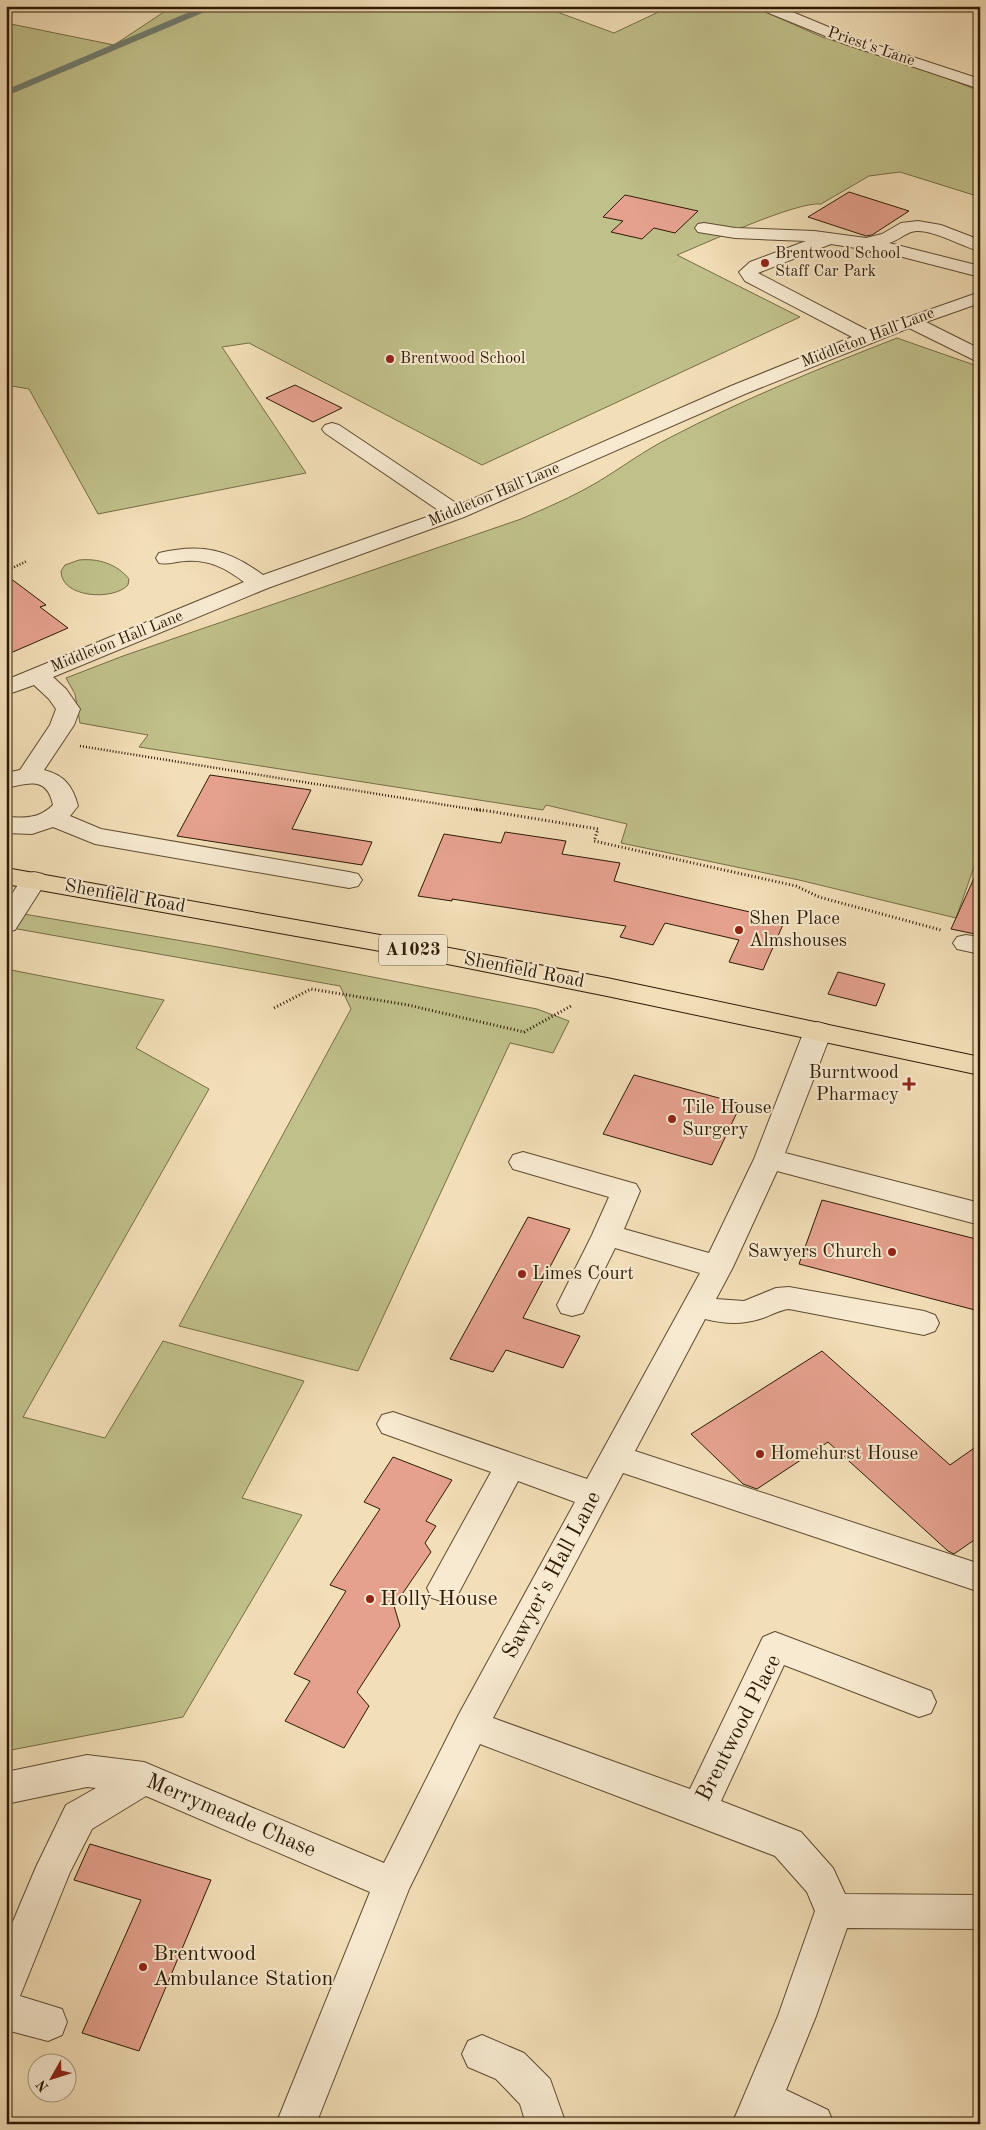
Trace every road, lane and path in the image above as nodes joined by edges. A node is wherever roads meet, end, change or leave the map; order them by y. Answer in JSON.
{"nodes":[{"id":1,"x":764,"y":6,"type":"edge"},
{"id":2,"x":980,"y":84,"type":"edge"},
{"id":3,"x":704,"y":228,"type":"dead end"},
{"id":4,"x":832,"y":238,"type":"junction"},
{"id":5,"x":864,"y":244,"type":"junction"},
{"id":6,"x":980,"y":246,"type":"edge"},
{"id":7,"x":980,"y":272,"type":"edge"},
{"id":8,"x":980,"y":297,"type":"edge"},
{"id":9,"x":910,"y":321,"type":"junction"},
{"id":10,"x":868,"y":338,"type":"junction"},
{"id":11,"x":980,"y":356,"type":"edge"},
{"id":12,"x":332,"y":429,"type":"dead end"},
{"id":13,"x":457,"y":513,"type":"junction"},
{"id":14,"x":167,"y":558,"type":"dead end"},
{"id":15,"x":28,"y":561,"type":"dead end"},
{"id":16,"x":6,"y":571,"type":"edge"},
{"id":17,"x":260,"y":583,"type":"junction"},
{"id":18,"x":37,"y":675,"type":"junction"},
{"id":19,"x":6,"y":688,"type":"edge"},
{"id":20,"x":51,"y":742,"type":"junction"},
{"id":21,"x":17,"y":778,"type":"edge"},
{"id":22,"x":54,"y":818,"type":"junction"},
{"id":23,"x":6,"y":826,"type":"edge"},
{"id":24,"x":6,"y":876,"type":"edge"},
{"id":25,"x":34,"y":880,"type":"junction"},
{"id":26,"x":349,"y":880,"type":"dead end"},
{"id":27,"x":6,"y":924,"type":"edge"},
{"id":28,"x":973,"y":944,"type":"edge"},
{"id":29,"x":607,"y":987,"type":"junction"},
{"id":30,"x":274,"y":1008,"type":"dead end"},
{"id":31,"x":818,"y":1031,"type":"junction"},
{"id":32,"x":980,"y":1066,"type":"edge"},
{"id":33,"x":768,"y":1159,"type":"junction"},
{"id":34,"x":523,"y":1162,"type":"dead end"},
{"id":35,"x":980,"y":1214,"type":"edge"},
{"id":36,"x":607,"y":1235,"type":"junction"},
{"id":37,"x":718,"y":1267,"type":"junction"},
{"id":38,"x":572,"y":1305,"type":"dead end"},
{"id":39,"x":696,"y":1306,"type":"junction"},
{"id":40,"x":924,"y":1323,"type":"dead end"},
{"id":41,"x":393,"y":1424,"type":"dead end"},
{"id":42,"x":614,"y":1457,"type":"junction"},
{"id":43,"x":510,"y":1466,"type":"junction"},
{"id":44,"x":594,"y":1495,"type":"junction"},
{"id":45,"x":980,"y":1578,"type":"edge"},
{"id":46,"x":444,"y":1588,"type":"dead end"},
{"id":47,"x":919,"y":1702,"type":"dead end"},
{"id":48,"x":472,"y":1725,"type":"junction"},
{"id":49,"x":144,"y":1778,"type":"junction"},
{"id":50,"x":6,"y":1788,"type":"edge"},
{"id":51,"x":699,"y":1808,"type":"junction"},
{"id":52,"x":392,"y":1884,"type":"junction"},
{"id":53,"x":834,"y":1911,"type":"junction"},
{"id":54,"x":980,"y":1912,"type":"edge"},
{"id":55,"x":6,"y":1985,"type":"edge"},
{"id":56,"x":6,"y":2011,"type":"edge"},
{"id":57,"x":48,"y":2022,"type":"dead end"},
{"id":58,"x":482,"y":2054,"type":"dead end"},
{"id":59,"x":757,"y":2111,"type":"edge"},
{"id":60,"x":296,"y":2124,"type":"edge"},
{"id":61,"x":546,"y":2124,"type":"edge"},
{"id":62,"x":814,"y":2124,"type":"edge"}],
"edges":[{"from":1,"to":2,"type":"street","name":"Priest's Lane"},
{"from":3,"to":4,"type":"street"},
{"from":4,"to":5,"type":"street"},
{"from":4,"to":10,"type":"street"},
{"from":5,"to":6,"type":"street"},
{"from":5,"to":7,"type":"street"},
{"from":8,"to":9,"type":"street","name":"Middleton Hall Lane"},
{"from":9,"to":10,"type":"street","name":"Middleton Hall Lane"},
{"from":9,"to":11,"type":"street"},
{"from":10,"to":13,"type":"street","name":"Middleton Hall Lane"},
{"from":12,"to":13,"type":"street"},
{"from":13,"to":17,"type":"street","name":"Middleton Hall Lane"},
{"from":14,"to":17,"type":"street"},
{"from":15,"to":16,"type":"path"},
{"from":17,"to":18,"type":"street","name":"Middleton Hall Lane"},
{"from":18,"to":19,"type":"street","name":"Middleton Hall Lane"},
{"from":18,"to":20,"type":"street"},
{"from":20,"to":21,"type":"street"},
{"from":20,"to":28,"type":"path"},
{"from":21,"to":22,"type":"street"},
{"from":22,"to":23,"type":"street"},
{"from":22,"to":26,"type":"street"},
{"from":24,"to":25,"type":"main road","name":"Shenfield Road","number":"A1023"},
{"from":25,"to":27,"type":"street"},
{"from":25,"to":29,"type":"main road","name":"Shenfield Road","number":"A1023"},
{"from":29,"to":30,"type":"path"},
{"from":29,"to":31,"type":"main road","name":"Shenfield Road","number":"A1023"},
{"from":31,"to":32,"type":"main road","name":"Shenfield Road","number":"A1023"},
{"from":31,"to":33,"type":"street","name":"Sawyer's Hall Lane"},
{"from":33,"to":35,"type":"street"},
{"from":33,"to":37,"type":"street","name":"Sawyer's Hall Lane"},
{"from":34,"to":36,"type":"street"},
{"from":36,"to":37,"type":"street"},
{"from":36,"to":38,"type":"street"},
{"from":37,"to":39,"type":"street","name":"Sawyer's Hall Lane"},
{"from":39,"to":40,"type":"street"},
{"from":39,"to":42,"type":"street","name":"Sawyer's Hall Lane"},
{"from":41,"to":43,"type":"street"},
{"from":42,"to":44,"type":"street","name":"Sawyer's Hall Lane"},
{"from":42,"to":45,"type":"street"},
{"from":43,"to":44,"type":"street"},
{"from":43,"to":46,"type":"street"},
{"from":44,"to":48,"type":"street","name":"Sawyer's Hall Lane"},
{"from":47,"to":51,"type":"street","name":"Brentwood Place"},
{"from":48,"to":51,"type":"street","name":"Brentwood Place"},
{"from":48,"to":52,"type":"street","name":"Sawyer's Hall Lane"},
{"from":49,"to":50,"type":"street","name":"Merrymeade Chase"},
{"from":49,"to":52,"type":"street","name":"Merrymeade Chase"},
{"from":49,"to":55,"type":"street"},
{"from":51,"to":53,"type":"street","name":"Brentwood Place"},
{"from":52,"to":60,"type":"street","name":"Sawyer's Hall Lane"},
{"from":53,"to":54,"type":"street"},
{"from":53,"to":59,"type":"street"},
{"from":56,"to":57,"type":"street"},
{"from":58,"to":61,"type":"street"},
{"from":59,"to":62,"type":"street"}]}
